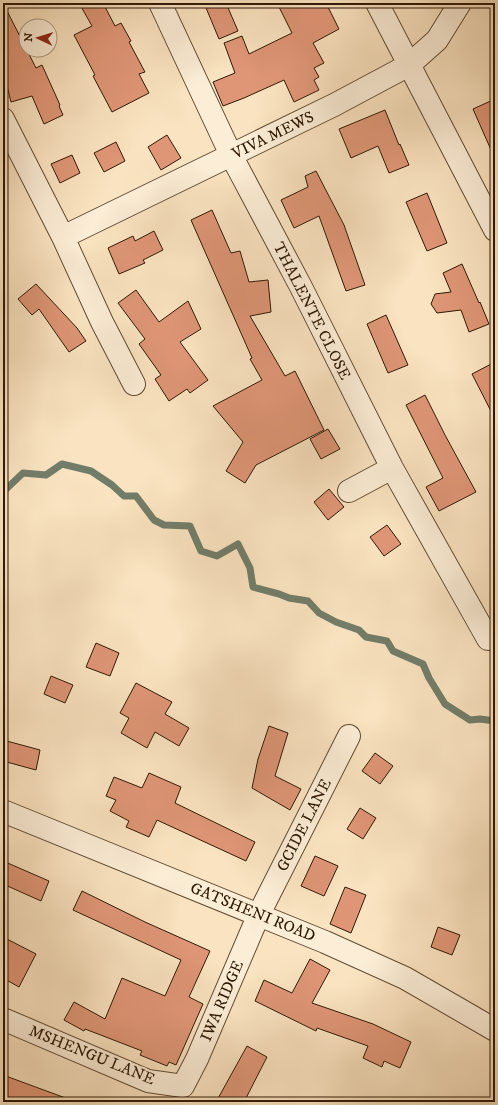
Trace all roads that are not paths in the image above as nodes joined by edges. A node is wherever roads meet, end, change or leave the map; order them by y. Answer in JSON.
{"nodes":[{"id":1,"x":160,"y":3,"type":"edge"},
{"id":2,"x":377,"y":3,"type":"edge"},
{"id":3,"x":460,"y":3,"type":"edge"},
{"id":4,"x":409,"y":65,"type":"junction"},
{"id":5,"x":3,"y":118,"type":"edge"},
{"id":6,"x":232,"y":155,"type":"junction"},
{"id":7,"x":495,"y":230,"type":"edge"},
{"id":8,"x":62,"y":238,"type":"junction"},
{"id":9,"x":134,"y":384,"type":"dead end"},
{"id":10,"x":392,"y":468,"type":"junction"},
{"id":11,"x":349,"y":491,"type":"dead end"},
{"id":12,"x":488,"y":639,"type":"dead end"},
{"id":13,"x":349,"y":736,"type":"dead end"},
{"id":14,"x":3,"y":811,"type":"edge"},
{"id":15,"x":259,"y":914,"type":"junction"},
{"id":16,"x":3,"y":1019,"type":"edge"},
{"id":17,"x":495,"y":1030,"type":"edge"},
{"id":18,"x":183,"y":1086,"type":"joint"}],
"edges":[{"from":1,"to":6,"type":"street","name":"THALENTE CLOSE"},
{"from":2,"to":4,"type":"street"},
{"from":3,"to":4,"type":"street","name":"VIVA MEWS"},
{"from":4,"to":6,"type":"street","name":"VIVA MEWS"},
{"from":4,"to":7,"type":"street"},
{"from":5,"to":8,"type":"street"},
{"from":6,"to":8,"type":"street","name":"VIVA MEWS"},
{"from":6,"to":10,"type":"street","name":"THALENTE CLOSE"},
{"from":8,"to":9,"type":"street"},
{"from":10,"to":11,"type":"street"},
{"from":10,"to":12,"type":"street","name":"THALENTE CLOSE"},
{"from":13,"to":15,"type":"street","name":"GCIDE LANE"},
{"from":14,"to":15,"type":"street","name":"GATSHENI ROAD"},
{"from":15,"to":17,"type":"street","name":"GATSHENI ROAD"},
{"from":15,"to":18,"type":"street","name":"IWA RIDGE"},
{"from":16,"to":18,"type":"street","name":"MSHENGU LANE"}]}
